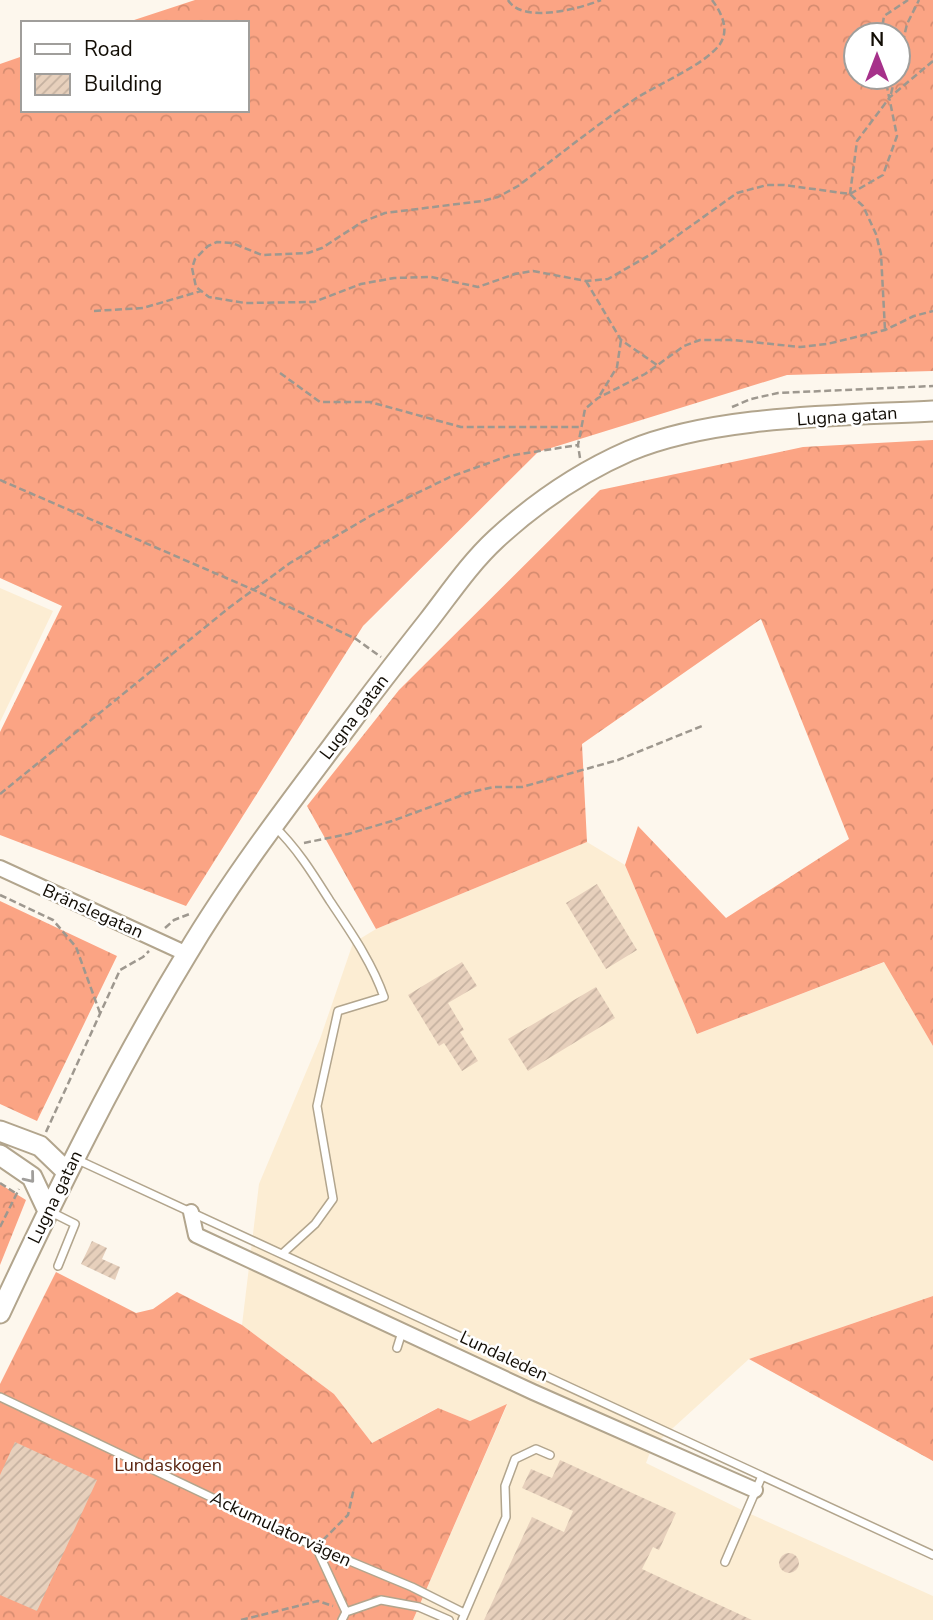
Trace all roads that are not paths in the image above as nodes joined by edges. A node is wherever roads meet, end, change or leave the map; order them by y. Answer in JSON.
{"nodes":[{"id":1,"x":933,"y":411,"type":"edge"},
{"id":2,"x":274,"y":825,"type":"junction"},
{"id":3,"x":0,"y":868,"type":"edge"},
{"id":4,"x":187,"y":954,"type":"junction"},
{"id":5,"x":0,"y":1131,"type":"edge"},
{"id":6,"x":0,"y":1142,"type":"edge"},
{"id":7,"x":0,"y":1155,"type":"edge"},
{"id":8,"x":70,"y":1165,"type":"junction"},
{"id":9,"x":48,"y":1211,"type":"junction"},
{"id":10,"x":191,"y":1212,"type":"junction"},
{"id":11,"x":282,"y":1254,"type":"junction"},
{"id":12,"x":58,"y":1266,"type":"dead end"},
{"id":13,"x":0,"y":1313,"type":"edge"},
{"id":14,"x":402,"y":1332,"type":"junction"},
{"id":15,"x":397,"y":1348,"type":"dead end"},
{"id":16,"x":0,"y":1397,"type":"edge"},
{"id":17,"x":550,"y":1455,"type":"dead end"},
{"id":18,"x":762,"y":1476,"type":"junction"},
{"id":19,"x":755,"y":1490,"type":"junction"},
{"id":20,"x":316,"y":1547,"type":"junction"},
{"id":21,"x":933,"y":1555,"type":"edge"},
{"id":22,"x":724,"y":1562,"type":"dead end"},
{"id":23,"x":345,"y":1612,"type":"junction"},
{"id":24,"x":463,"y":1616,"type":"edge"},
{"id":25,"x":342,"y":1620,"type":"edge"},
{"id":26,"x":449,"y":1620,"type":"edge"}],
"edges":[{"from":1,"to":2,"type":"main road","name":"Lugna gatan"},
{"from":2,"to":4,"type":"main road","name":"Lugna gatan"},
{"from":2,"to":11,"type":"lane"},
{"from":3,"to":4,"type":"street","name":"Bränslegatan"},
{"from":4,"to":8,"type":"main road","name":"Lugna gatan"},
{"from":5,"to":8,"type":"main road","name":"Lundaleden"},
{"from":6,"to":8,"type":"main road","name":"Lundaleden"},
{"from":7,"to":9,"type":"main road","one_way":true},
{"from":8,"to":9,"type":"main road","name":"Lugna gatan"},
{"from":8,"to":10,"type":"lane","name":"Lundaleden"},
{"from":9,"to":12,"type":"lane"},
{"from":9,"to":13,"type":"main road","name":"Lugna gatan"},
{"from":10,"to":11,"type":"lane","name":"Lundaleden"},
{"from":10,"to":14,"type":"street"},
{"from":11,"to":18,"type":"lane","name":"Lundaleden"},
{"from":14,"to":15,"type":"lane"},
{"from":14,"to":19,"type":"street"},
{"from":16,"to":20,"type":"lane","name":"Ackumulatorvägen"},
{"from":17,"to":24,"type":"lane"},
{"from":18,"to":19,"type":"lane"},
{"from":18,"to":21,"type":"lane","name":"Lundaleden"},
{"from":19,"to":22,"type":"lane"},
{"from":20,"to":23,"type":"lane"},
{"from":20,"to":24,"type":"lane","name":"Ackumulatorvägen"},
{"from":23,"to":25,"type":"lane"},
{"from":23,"to":26,"type":"lane"}]}
